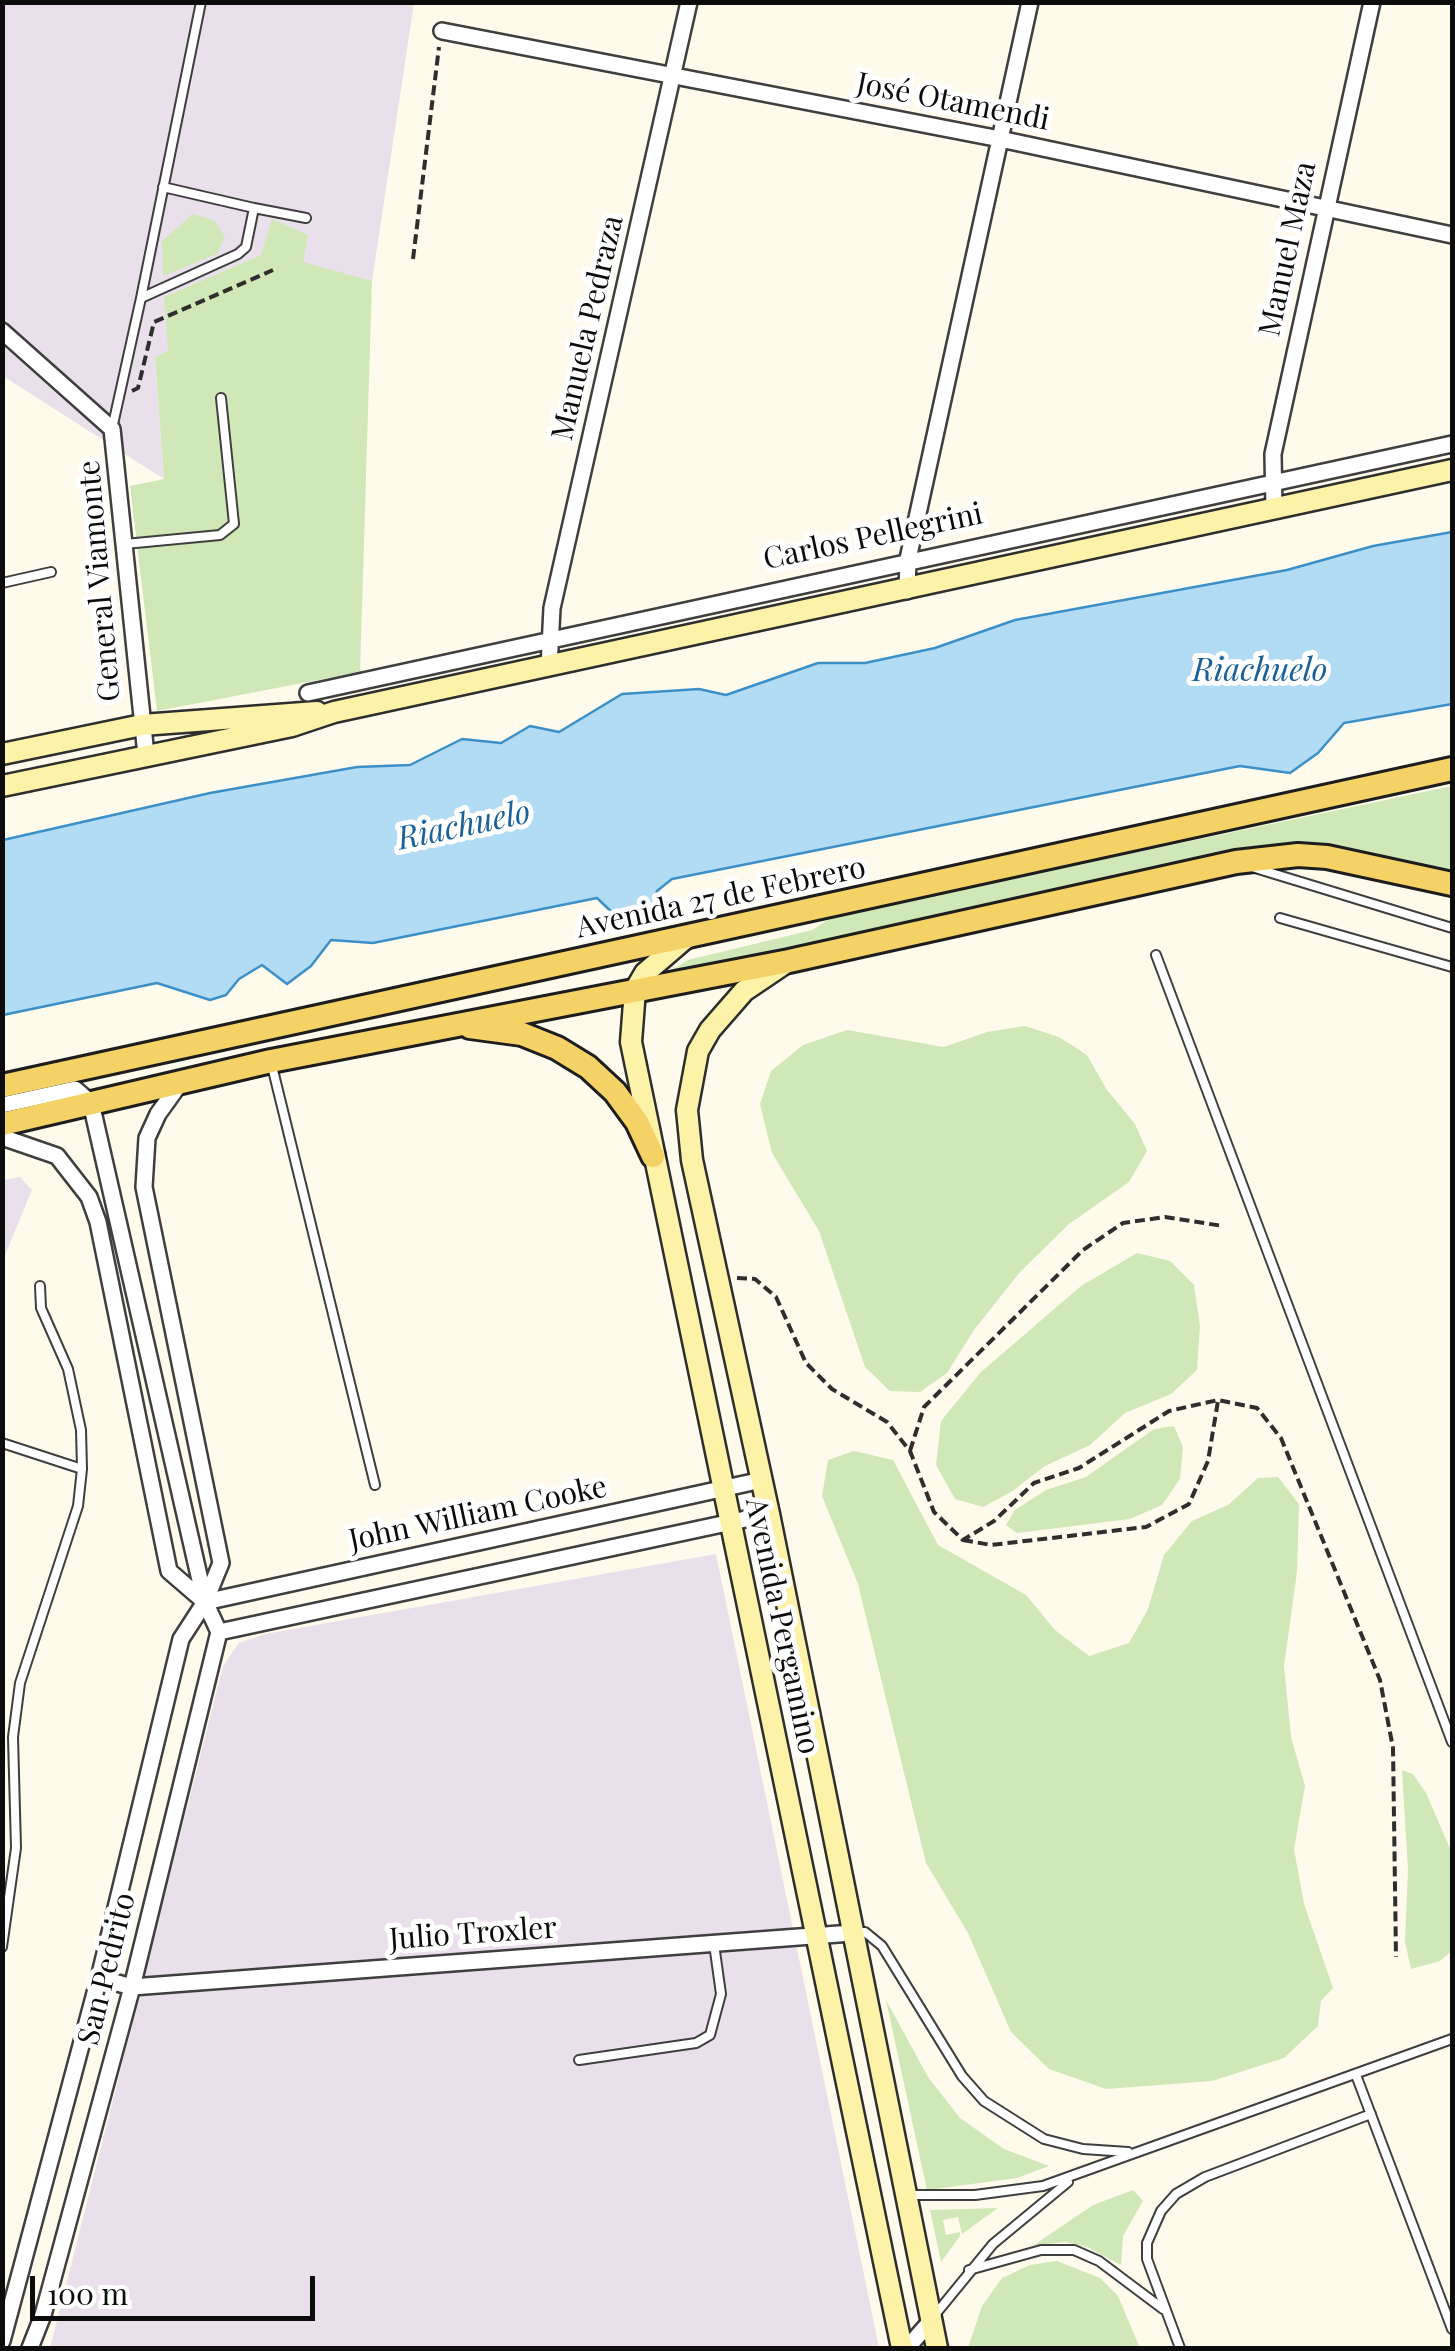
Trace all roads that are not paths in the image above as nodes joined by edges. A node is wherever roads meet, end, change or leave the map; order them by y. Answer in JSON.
{"nodes":[{"id":1,"x":201,"y":2,"type":"edge"},
{"id":2,"x":689,"y":2,"type":"edge"},
{"id":3,"x":1030,"y":2,"type":"edge"},
{"id":4,"x":1372,"y":2,"type":"edge"},
{"id":5,"x":442,"y":31,"type":"road end"},
{"id":6,"x":674,"y":74,"type":"junction"},
{"id":7,"x":1000,"y":139,"type":"junction"},
{"id":8,"x":163,"y":187,"type":"junction"},
{"id":9,"x":254,"y":208,"type":"junction"},
{"id":10,"x":1325,"y":208,"type":"junction"},
{"id":11,"x":306,"y":218,"type":"dead end"},
{"id":12,"x":1452,"y":235,"type":"edge"},
{"id":13,"x":142,"y":298,"type":"junction"},
{"id":14,"x":2,"y":331,"type":"edge"},
{"id":15,"x":221,"y":398,"type":"dead end"},
{"id":16,"x":112,"y":429,"type":"junction"},
{"id":17,"x":1452,"y":444,"type":"edge"},
{"id":18,"x":1452,"y":470,"type":"edge"},
{"id":19,"x":1273,"y":480,"type":"junction"},
{"id":20,"x":1274,"y":510,"type":"junction"},
{"id":21,"x":126,"y":544,"type":"junction"},
{"id":22,"x":908,"y":559,"type":"junction"},
{"id":23,"x":51,"y":572,"type":"dead end"},
{"id":24,"x":2,"y":583,"type":"edge"},
{"id":25,"x":906,"y":591,"type":"junction"},
{"id":26,"x":548,"y":638,"type":"junction"},
{"id":27,"x":549,"y":666,"type":"junction"},
{"id":28,"x":308,"y":693,"type":"dead end"},
{"id":29,"x":334,"y":712,"type":"junction"},
{"id":30,"x":142,"y":725,"type":"junction"},
{"id":31,"x":2,"y":754,"type":"edge"},
{"id":32,"x":146,"y":755,"type":"junction"},
{"id":33,"x":1452,"y":768,"type":"edge"},
{"id":34,"x":2,"y":786,"type":"edge"},
{"id":35,"x":1236,"y":862,"type":"junction"},
{"id":36,"x":1452,"y":884,"type":"edge"},
{"id":37,"x":1280,"y":918,"type":"dead end"},
{"id":38,"x":1452,"y":928,"type":"edge"},
{"id":39,"x":688,"y":936,"type":"junction"},
{"id":40,"x":1156,"y":955,"type":"dead end"},
{"id":41,"x":789,"y":960,"type":"junction"},
{"id":42,"x":1452,"y":967,"type":"edge"},
{"id":43,"x":636,"y":990,"type":"junction"},
{"id":44,"x":447,"y":1024,"type":"junction"},
{"id":45,"x":271,"y":1061,"type":"junction"},
{"id":46,"x":181,"y":1082,"type":"junction"},
{"id":47,"x":2,"y":1086,"type":"edge"},
{"id":48,"x":91,"y":1103,"type":"junction"},
{"id":49,"x":2,"y":1105,"type":"edge"},
{"id":50,"x":2,"y":1124,"type":"edge"},
{"id":51,"x":2,"y":1137,"type":"edge"},
{"id":52,"x":653,"y":1156,"type":"junction"},
{"id":53,"x":40,"y":1286,"type":"dead end"},
{"id":54,"x":2,"y":1444,"type":"edge"},
{"id":55,"x":82,"y":1468,"type":"junction"},
{"id":56,"x":762,"y":1480,"type":"junction"},
{"id":57,"x":375,"y":1485,"type":"dead end"},
{"id":58,"x":722,"y":1489,"type":"junction"},
{"id":59,"x":769,"y":1514,"type":"junction"},
{"id":60,"x":730,"y":1523,"type":"junction"},
{"id":61,"x":205,"y":1602,"type":"junction"},
{"id":62,"x":220,"y":1632,"type":"junction"},
{"id":63,"x":1452,"y":1742,"type":"edge"},
{"id":64,"x":852,"y":1932,"type":"junction"},
{"id":65,"x":818,"y":1936,"type":"junction"},
{"id":66,"x":714,"y":1944,"type":"junction"},
{"id":67,"x":2,"y":1947,"type":"edge"},
{"id":68,"x":99,"y":1978,"type":"junction"},
{"id":69,"x":132,"y":1987,"type":"junction"},
{"id":70,"x":1452,"y":2039,"type":"edge"},
{"id":71,"x":579,"y":2060,"type":"dead end"},
{"id":72,"x":1356,"y":2075,"type":"junction"},
{"id":73,"x":1371,"y":2114,"type":"junction"},
{"id":74,"x":1133,"y":2152,"type":"junction"},
{"id":75,"x":1076,"y":2177,"type":"junction"},
{"id":76,"x":905,"y":2195,"type":"junction"},
{"id":77,"x":969,"y":2270,"type":"junction"},
{"id":78,"x":1165,"y":2310,"type":"junction"},
{"id":79,"x":931,"y":2321,"type":"junction"},
{"id":80,"x":1452,"y":2328,"type":"edge"},
{"id":81,"x":2,"y":2341,"type":"edge"},
{"id":82,"x":30,"y":2348,"type":"edge"},
{"id":83,"x":905,"y":2348,"type":"edge"},
{"id":84,"x":937,"y":2348,"type":"edge"},
{"id":85,"x":1180,"y":2348,"type":"edge"}],
"edges":[{"from":1,"to":8,"type":"lane"},
{"from":2,"to":6,"type":"street","name":"Manuela Pedraza"},
{"from":3,"to":7,"type":"street"},
{"from":4,"to":10,"type":"street","name":"Manuel Maza"},
{"from":5,"to":6,"type":"street","name":"José Otamendi"},
{"from":6,"to":7,"type":"street","name":"José Otamendi"},
{"from":6,"to":26,"type":"street","name":"Manuela Pedraza"},
{"from":7,"to":10,"type":"street","name":"José Otamendi"},
{"from":7,"to":22,"type":"street"},
{"from":8,"to":9,"type":"lane"},
{"from":8,"to":13,"type":"lane"},
{"from":9,"to":11,"type":"lane"},
{"from":9,"to":13,"type":"lane"},
{"from":10,"to":12,"type":"street","name":"José Otamendi"},
{"from":10,"to":19,"type":"street","name":"Manuel Maza"},
{"from":13,"to":16,"type":"lane"},
{"from":14,"to":16,"type":"street","name":"General Viamonte"},
{"from":15,"to":21,"type":"lane"},
{"from":16,"to":21,"type":"street","name":"General Viamonte"},
{"from":17,"to":19,"type":"street","name":"Carlos Pellegrini"},
{"from":18,"to":20,"type":"main road","name":"Carlos Pellegrini"},
{"from":19,"to":20,"type":"street","name":"Manuel Maza"},
{"from":19,"to":22,"type":"street","name":"Carlos Pellegrini"},
{"from":20,"to":25,"type":"main road","name":"Carlos Pellegrini"},
{"from":21,"to":30,"type":"street","name":"General Viamonte"},
{"from":22,"to":25,"type":"street"},
{"from":22,"to":26,"type":"street","name":"Carlos Pellegrini"},
{"from":23,"to":24,"type":"lane"},
{"from":25,"to":27,"type":"main road","name":"Carlos Pellegrini"},
{"from":26,"to":27,"type":"street","name":"Manuela Pedraza"},
{"from":26,"to":28,"type":"street","name":"Carlos Pellegrini"},
{"from":27,"to":29,"type":"main road","name":"Carlos Pellegrini"},
{"from":29,"to":30,"type":"main road","name":"Carlos Pellegrini"},
{"from":29,"to":32,"type":"main road","name":"Carlos Pellegrini"},
{"from":30,"to":31,"type":"main road","name":"Carlos Pellegrini"},
{"from":30,"to":32,"type":"street","name":"General Viamonte"},
{"from":32,"to":34,"type":"main road","name":"Carlos Pellegrini"},
{"from":33,"to":39,"type":"main road","name":"Avenida 27 de Febrero"},
{"from":35,"to":36,"type":"main road"},
{"from":35,"to":38,"type":"lane"},
{"from":35,"to":41,"type":"main road"},
{"from":37,"to":42,"type":"lane"},
{"from":39,"to":43,"type":"main road"},
{"from":39,"to":47,"type":"main road","name":"Avenida 27 de Febrero"},
{"from":40,"to":63,"type":"lane"},
{"from":41,"to":43,"type":"main road"},
{"from":41,"to":56,"type":"main road","name":"Avenida Pergamino"},
{"from":43,"to":44,"type":"main road"},
{"from":43,"to":52,"type":"main road","name":"Avenida Pergamino"},
{"from":44,"to":45,"type":"main road"},
{"from":44,"to":52,"type":"main road"},
{"from":45,"to":46,"type":"main road"},
{"from":45,"to":57,"type":"lane"},
{"from":46,"to":48,"type":"main road"},
{"from":46,"to":61,"type":"street","name":"San Pedrito"},
{"from":48,"to":49,"type":"street"},
{"from":48,"to":50,"type":"main road"},
{"from":48,"to":61,"type":"street"},
{"from":51,"to":61,"type":"street"},
{"from":52,"to":58,"type":"main road","name":"Avenida Pergamino"},
{"from":53,"to":55,"type":"lane"},
{"from":54,"to":55,"type":"lane"},
{"from":55,"to":67,"type":"lane"},
{"from":56,"to":58,"type":"street","name":"John William Cooke"},
{"from":56,"to":59,"type":"main road","name":"Avenida Pergamino"},
{"from":58,"to":60,"type":"main road","name":"Avenida Pergamino"},
{"from":58,"to":61,"type":"street","name":"John William Cooke"},
{"from":59,"to":60,"type":"street","name":"John William Cooke"},
{"from":59,"to":64,"type":"main road","name":"Avenida Pergamino"},
{"from":60,"to":62,"type":"street","name":"John William Cooke"},
{"from":60,"to":65,"type":"main road","name":"Avenida Pergamino"},
{"from":61,"to":62,"type":"street"},
{"from":61,"to":68,"type":"street","name":"San Pedrito"},
{"from":62,"to":69,"type":"street","name":"San Pedrito"},
{"from":64,"to":65,"type":"street","name":"Julio Troxler"},
{"from":64,"to":74,"type":"lane"},
{"from":64,"to":76,"type":"main road","name":"Avenida Pergamino"},
{"from":65,"to":66,"type":"street","name":"Julio Troxler"},
{"from":65,"to":83,"type":"main road","name":"Avenida Pergamino"},
{"from":66,"to":69,"type":"street","name":"Julio Troxler"},
{"from":66,"to":71,"type":"lane"},
{"from":68,"to":69,"type":"street","name":"Julio Troxler"},
{"from":68,"to":81,"type":"street","name":"San Pedrito"},
{"from":69,"to":82,"type":"street","name":"San Pedrito"},
{"from":70,"to":72,"type":"lane"},
{"from":72,"to":73,"type":"lane"},
{"from":72,"to":74,"type":"lane"},
{"from":73,"to":78,"type":"lane"},
{"from":73,"to":80,"type":"lane"},
{"from":74,"to":75,"type":"lane"},
{"from":75,"to":76,"type":"lane"},
{"from":75,"to":77,"type":"lane"},
{"from":76,"to":79,"type":"main road","name":"Avenida Pergamino"},
{"from":77,"to":78,"type":"lane"},
{"from":77,"to":79,"type":"lane"},
{"from":78,"to":85,"type":"lane"},
{"from":79,"to":83,"type":"street"},
{"from":79,"to":84,"type":"main road","name":"Avenida Pergamino"}]}
